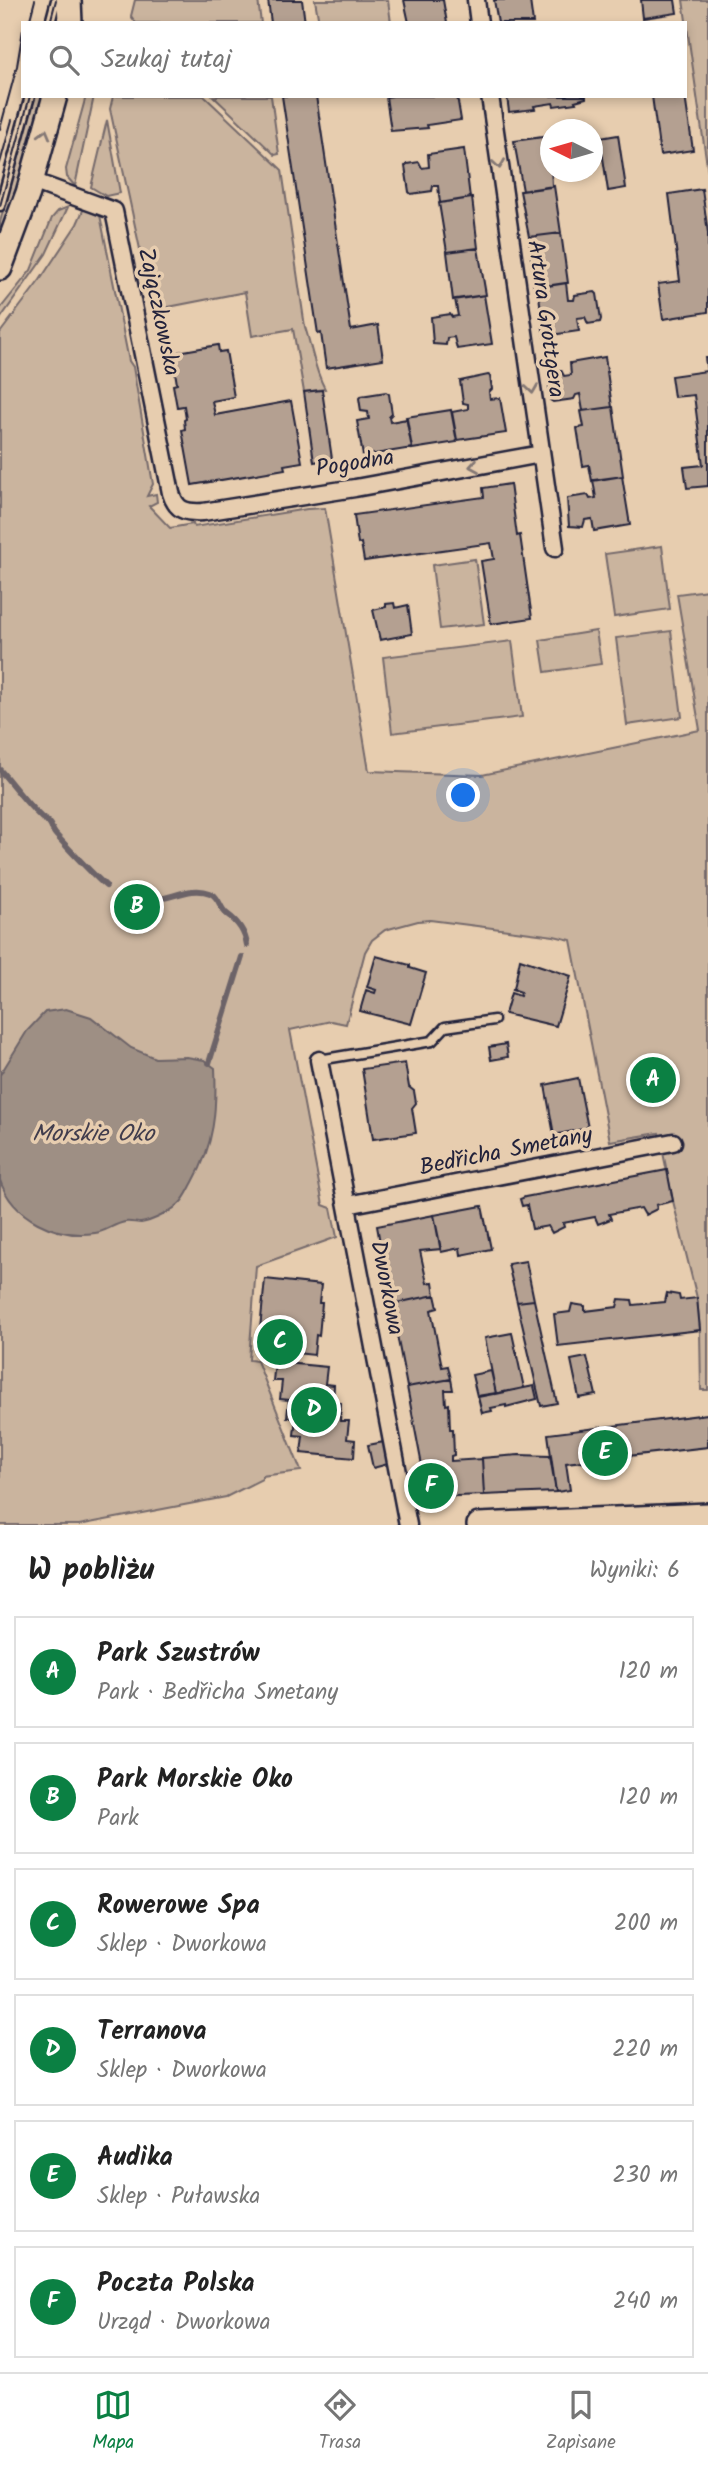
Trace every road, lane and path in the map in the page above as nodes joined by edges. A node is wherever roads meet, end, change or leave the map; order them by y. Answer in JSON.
{"nodes":[{"id":1,"x":56,"y":0,"type":"edge"},
{"id":2,"x":69,"y":0,"type":"edge"},
{"id":3,"x":476,"y":0,"type":"edge"},
{"id":4,"x":51,"y":21,"type":"edge"},
{"id":5,"x":70,"y":21,"type":"edge"},
{"id":6,"x":479,"y":21,"type":"edge"},
{"id":7,"x":29,"y":98,"type":"edge"},
{"id":8,"x":54,"y":98,"type":"edge"},
{"id":9,"x":490,"y":98,"type":"edge"},
{"id":10,"x":32,"y":181,"type":"junction"},
{"id":11,"x":0,"y":206,"type":"edge"},
{"id":12,"x":0,"y":268,"type":"edge"},
{"id":13,"x":541,"y":454,"type":"junction"},
{"id":14,"x":176,"y":506,"type":"joint"},
{"id":15,"x":555,"y":548,"type":"dead end"},
{"id":16,"x":494,"y":1020,"type":"dead end"},
{"id":17,"x":319,"y":1060,"type":"joint"},
{"id":18,"x":673,"y":1142,"type":"dead end"},
{"id":19,"x":347,"y":1205,"type":"junction"},
{"id":20,"x":708,"y":1515,"type":"edge"},
{"id":21,"x":408,"y":1525,"type":"edge"},
{"id":22,"x":479,"y":1525,"type":"edge"}],
"edges":[{"from":1,"to":4,"type":"lane"},
{"from":2,"to":5,"type":"main road"},
{"from":3,"to":6,"type":"street"},
{"from":7,"to":11,"type":"lane"},
{"from":10,"to":8,"type":"main road","one_way":true},
{"from":9,"to":13,"type":"street","name":"Artura Grottgera","one_way":true},
{"from":10,"to":12,"type":"main road"},
{"from":10,"to":14,"type":"street","name":"Zajączkowska"},
{"from":13,"to":14,"type":"street","name":"Pogodna","one_way":true},
{"from":13,"to":15,"type":"street","name":"Artura Grottgera"},
{"from":16,"to":17,"type":"lane"},
{"from":17,"to":19,"type":"street","name":"Dworkowa"},
{"from":18,"to":19,"type":"street","name":"Bedřicha Smetany"},
{"from":19,"to":21,"type":"street","name":"Dworkowa"},
{"from":20,"to":22,"type":"main road"}]}
